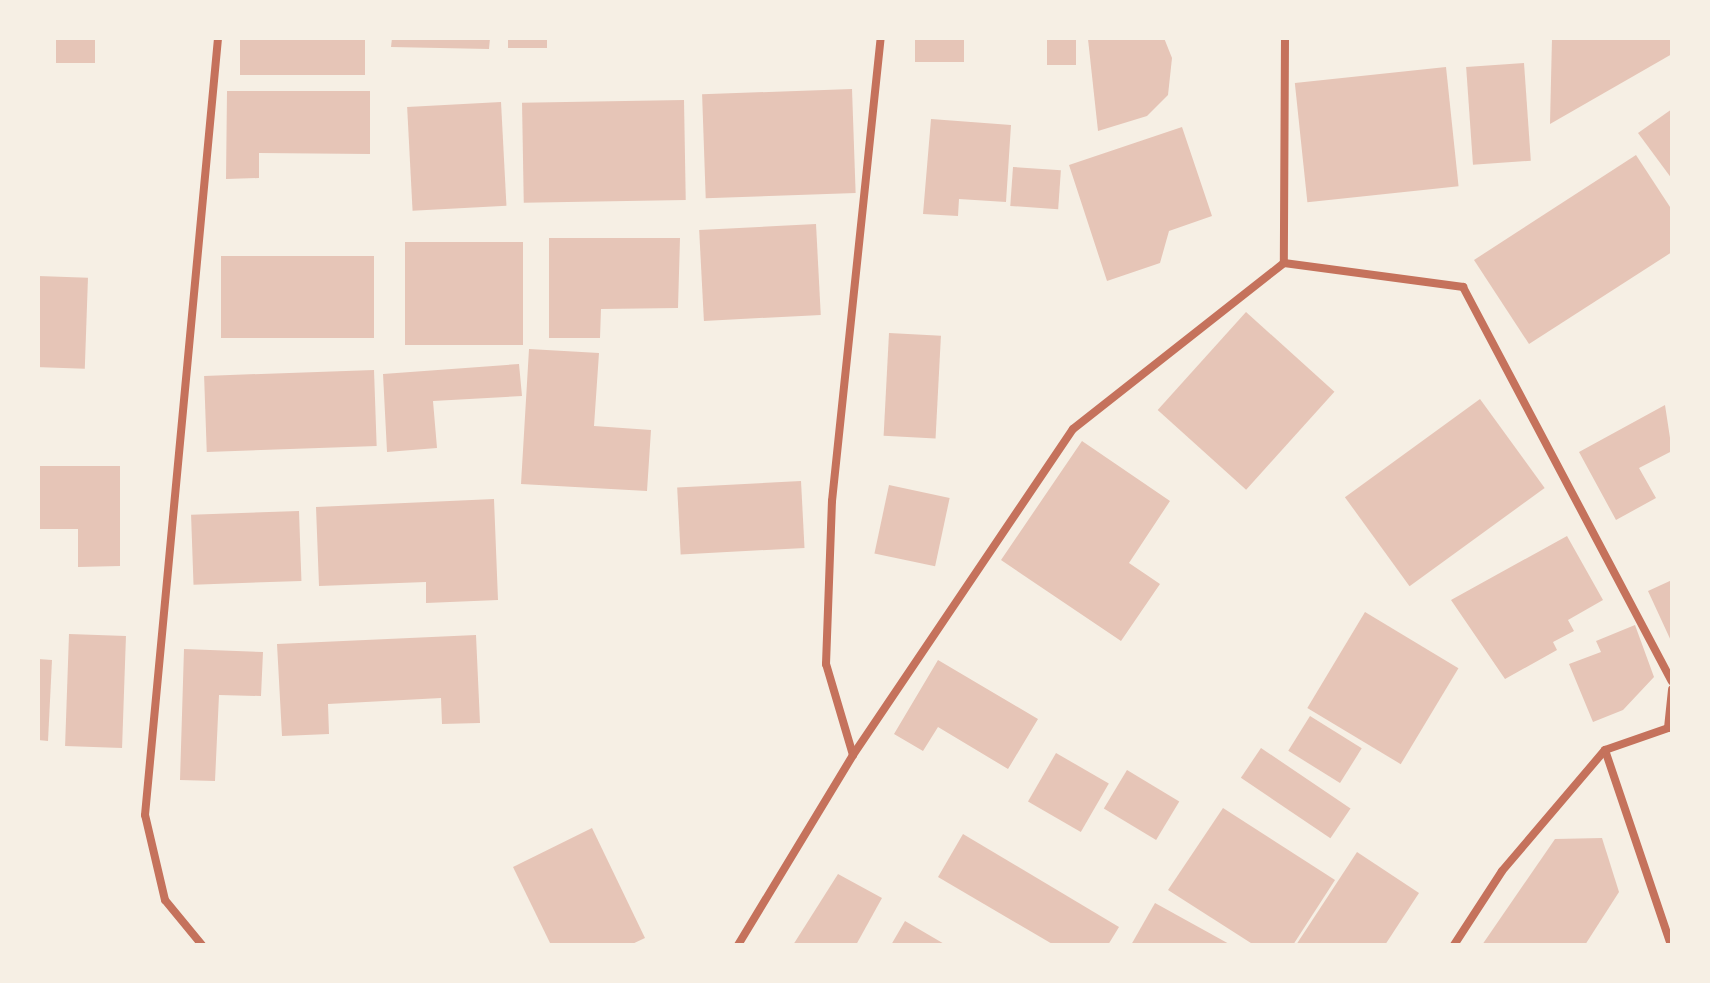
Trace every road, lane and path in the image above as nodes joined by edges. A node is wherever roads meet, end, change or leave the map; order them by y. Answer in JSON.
{"nodes":[{"id":1,"x":218,"y":38,"type":"edge"},
{"id":2,"x":881,"y":38,"type":"edge"},
{"id":3,"x":1285,"y":38,"type":"edge"},
{"id":4,"x":1284,"y":263,"type":"junction"},
{"id":5,"x":1672,"y":681,"type":"edge"},
{"id":6,"x":1672,"y":689,"type":"edge"},
{"id":7,"x":1605,"y":750,"type":"junction"},
{"id":8,"x":853,"y":755,"type":"junction"},
{"id":9,"x":202,"y":945,"type":"edge"},
{"id":10,"x":738,"y":945,"type":"edge"},
{"id":11,"x":1454,"y":945,"type":"edge"},
{"id":12,"x":1671,"y":945,"type":"edge"}],
"edges":[{"from":1,"to":9,"type":"street"},
{"from":2,"to":8,"type":"street"},
{"from":3,"to":4,"type":"street"},
{"from":4,"to":5,"type":"street"},
{"from":4,"to":8,"type":"street"},
{"from":6,"to":7,"type":"street"},
{"from":7,"to":11,"type":"street"},
{"from":7,"to":12,"type":"street"},
{"from":8,"to":10,"type":"street"}]}
